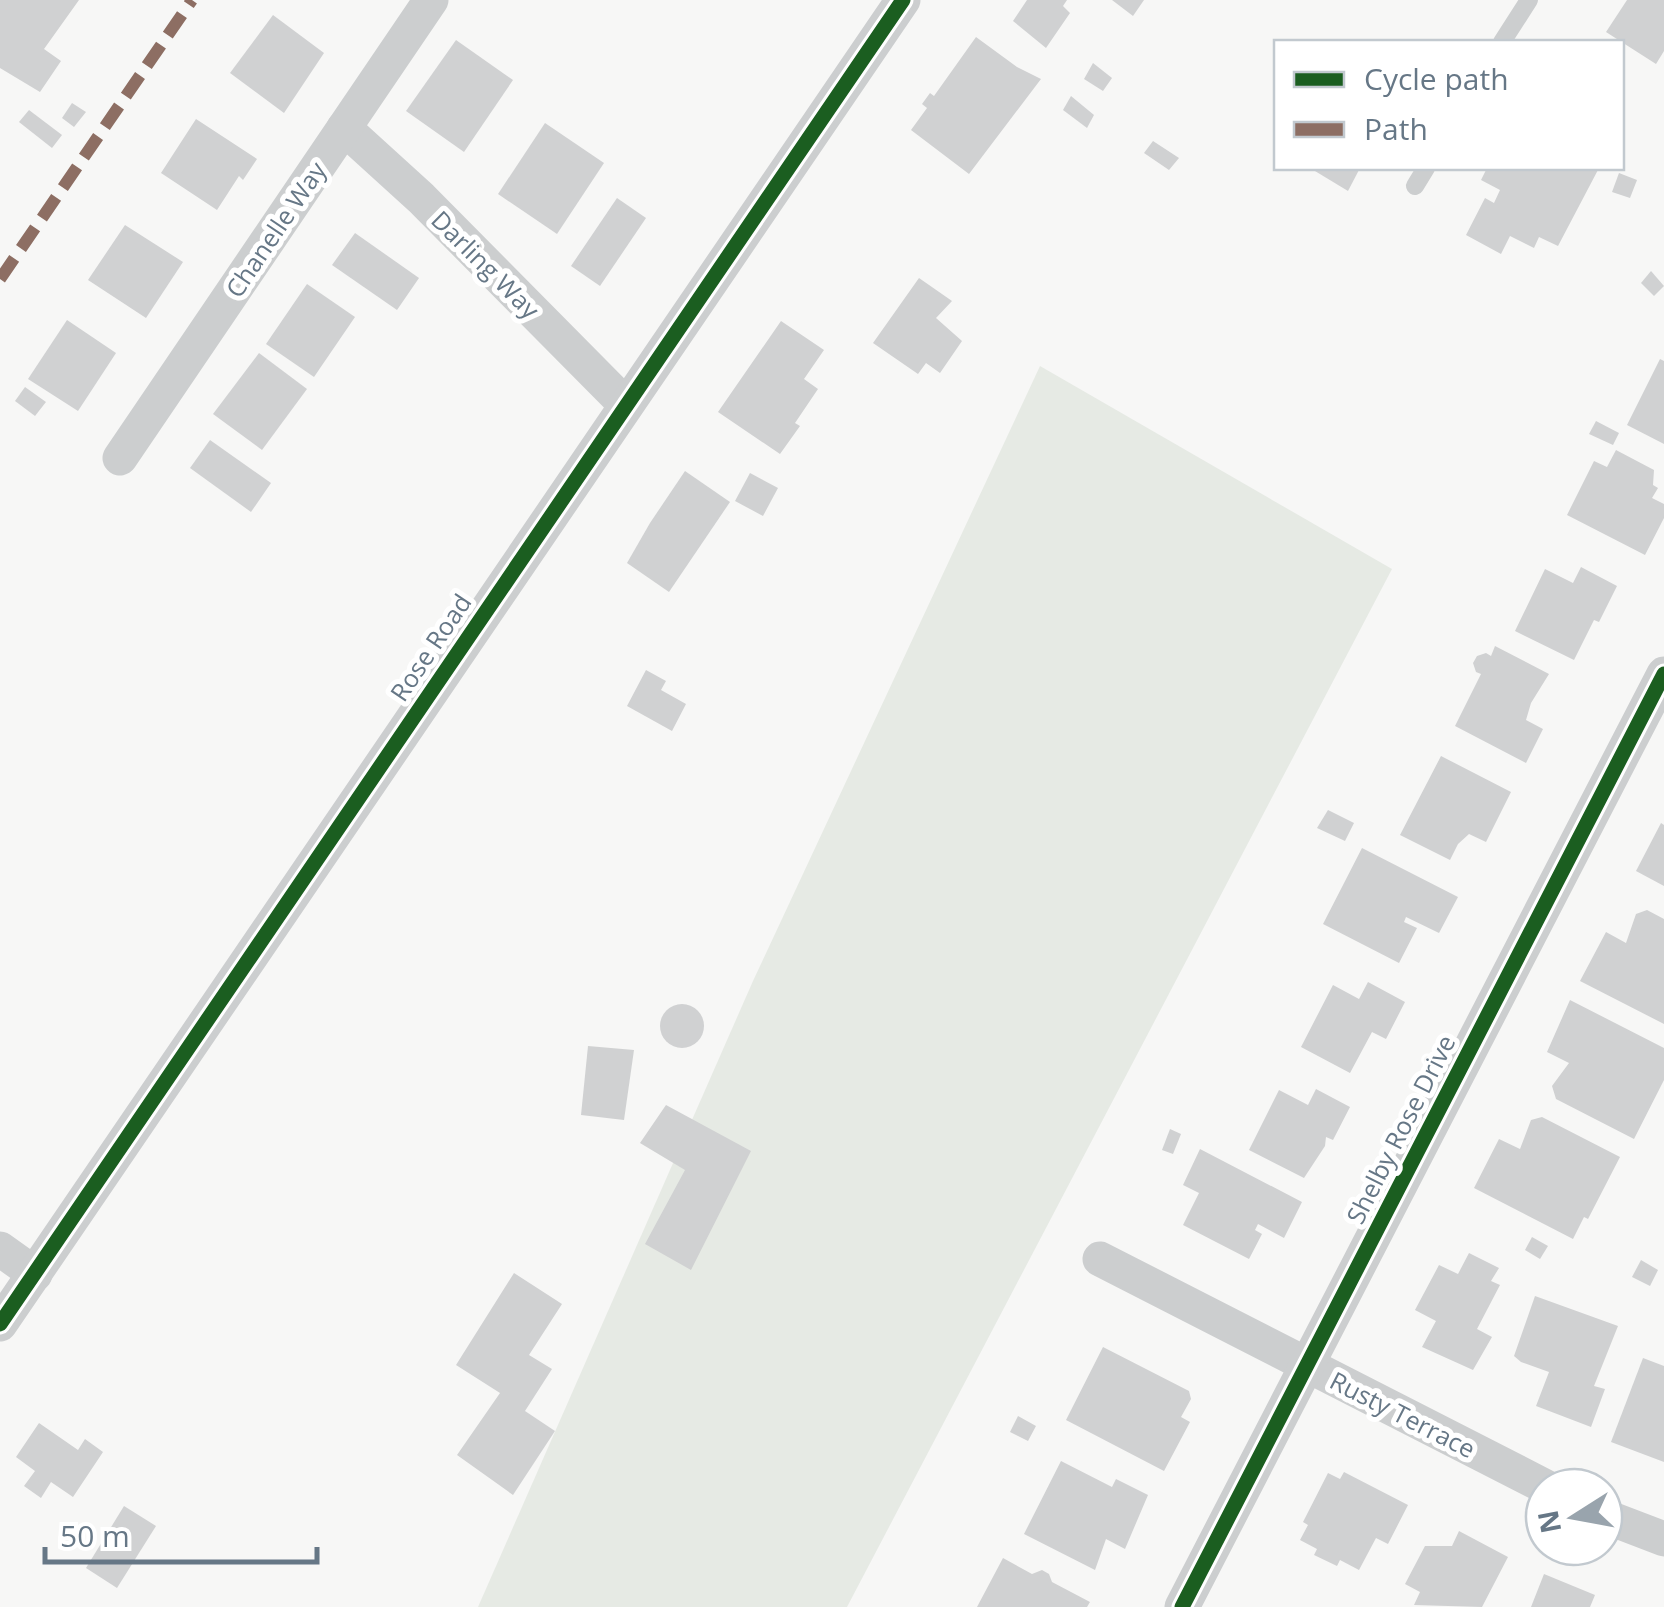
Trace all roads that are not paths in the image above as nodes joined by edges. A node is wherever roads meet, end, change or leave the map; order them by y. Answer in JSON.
{"nodes":[{"id":1,"x":431,"y":0,"type":"edge"},
{"id":2,"x":903,"y":0,"type":"edge"},
{"id":3,"x":1528,"y":0,"type":"edge"},
{"id":4,"x":1503,"y":40,"type":"edge"},
{"id":5,"x":344,"y":128,"type":"junction"},
{"id":6,"x":1425,"y":170,"type":"edge"},
{"id":7,"x":1415,"y":186,"type":"dead end"},
{"id":8,"x":625,"y":404,"type":"junction"},
{"id":9,"x":120,"y":458,"type":"dead end"},
{"id":10,"x":1664,"y":674,"type":"edge"},
{"id":11,"x":0,"y":1249,"type":"edge"},
{"id":12,"x":1100,"y":1260,"type":"dead end"},
{"id":13,"x":35,"y":1274,"type":"junction"},
{"id":14,"x":0,"y":1324,"type":"edge"},
{"id":15,"x":1306,"y":1365,"type":"junction"},
{"id":16,"x":1524,"y":1476,"type":"edge"},
{"id":17,"x":1624,"y":1524,"type":"edge"},
{"id":18,"x":1664,"y":1540,"type":"edge"},
{"id":19,"x":1182,"y":1607,"type":"edge"}],
"edges":[{"from":1,"to":5,"type":"street","name":"Chanelle Way"},
{"from":2,"to":8,"type":"street","name":"Rose Road"},
{"from":3,"to":4,"type":"lane"},
{"from":5,"to":8,"type":"street","name":"Darling Way"},
{"from":5,"to":9,"type":"street","name":"Chanelle Way"},
{"from":6,"to":7,"type":"lane"},
{"from":8,"to":13,"type":"street","name":"Rose Road"},
{"from":10,"to":15,"type":"street","name":"Shelby Rose Drive"},
{"from":11,"to":13,"type":"street"},
{"from":12,"to":15,"type":"street","name":"Rusty Terrace"},
{"from":13,"to":14,"type":"street","name":"Rose Road"},
{"from":15,"to":16,"type":"street","name":"Rusty Terrace"},
{"from":15,"to":19,"type":"street","name":"Shelby Rose Drive"},
{"from":17,"to":18,"type":"street"}]}
